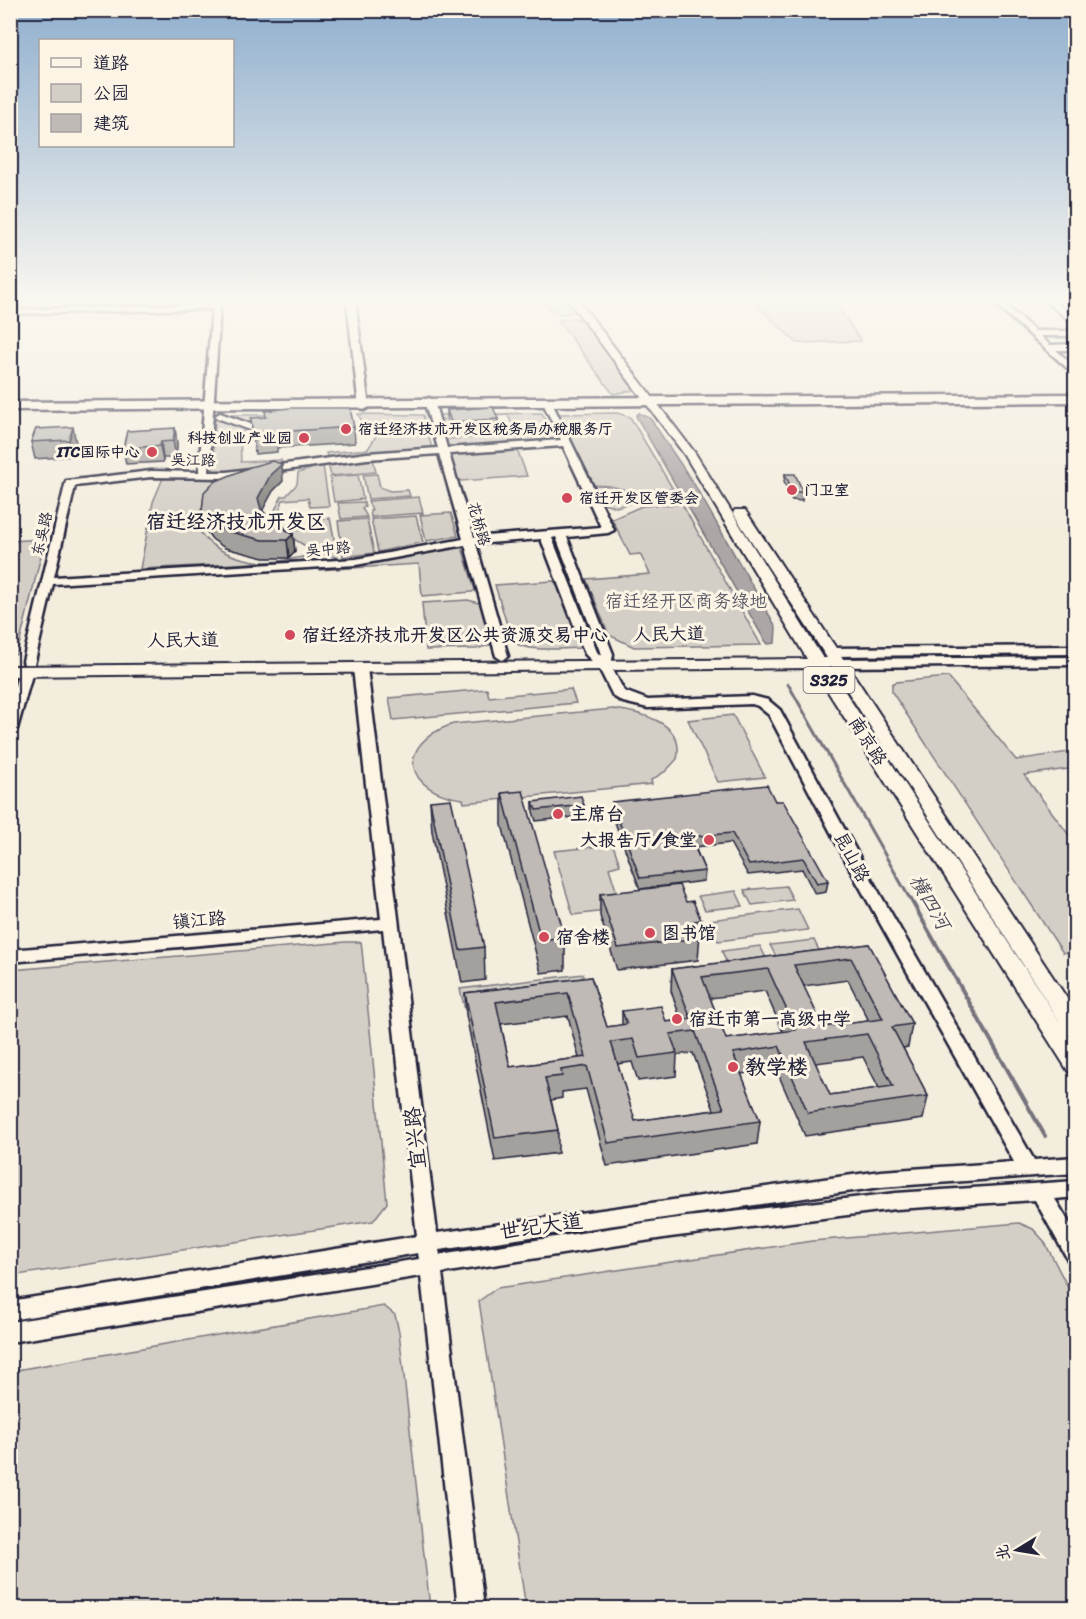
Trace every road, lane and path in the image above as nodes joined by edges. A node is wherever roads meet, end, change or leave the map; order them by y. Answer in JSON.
{"nodes":[{"id":1,"x":213,"y":377,"type":"edge"},
{"id":2,"x":361,"y":377,"type":"edge"},
{"id":3,"x":636,"y":377,"type":"edge"},
{"id":4,"x":639,"y":377,"type":"edge"},
{"id":5,"x":1076,"y":398,"type":"edge"},
{"id":6,"x":658,"y":403,"type":"junction"},
{"id":7,"x":1076,"y":403,"type":"edge"},
{"id":8,"x":429,"y":404,"type":"junction"},
{"id":9,"x":365,"y":405,"type":"junction"},
{"id":10,"x":549,"y":405,"type":"junction"},
{"id":11,"x":10,"y":407,"type":"edge"},
{"id":12,"x":212,"y":409,"type":"junction"},
{"id":13,"x":253,"y":428,"type":"edge"},
{"id":14,"x":567,"y":443,"type":"junction"},
{"id":15,"x":442,"y":451,"type":"junction"},
{"id":16,"x":204,"y":476,"type":"junction"},
{"id":17,"x":70,"y":483,"type":"joint"},
{"id":18,"x":561,"y":534,"type":"junction"},
{"id":19,"x":545,"y":535,"type":"junction"},
{"id":20,"x":469,"y":541,"type":"junction"},
{"id":21,"x":48,"y":581,"type":"junction"},
{"id":22,"x":1076,"y":650,"type":"edge"},
{"id":23,"x":502,"y":656,"type":"junction"},
{"id":24,"x":835,"y":657,"type":"junction"},
{"id":25,"x":601,"y":658,"type":"junction"},
{"id":26,"x":815,"y":658,"type":"junction"},
{"id":27,"x":1076,"y":661,"type":"edge"},
{"id":28,"x":19,"y":667,"type":"edge"},
{"id":29,"x":360,"y":668,"type":"junction"},
{"id":30,"x":10,"y":704,"type":"edge"},
{"id":31,"x":10,"y":729,"type":"edge"},
{"id":32,"x":392,"y":923,"type":"junction"},
{"id":33,"x":10,"y":956,"type":"edge"},
{"id":34,"x":1076,"y":1030,"type":"edge"},
{"id":35,"x":1076,"y":1065,"type":"edge"},
{"id":36,"x":1076,"y":1165,"type":"edge"},
{"id":37,"x":1028,"y":1168,"type":"junction"},
{"id":38,"x":1076,"y":1189,"type":"edge"},
{"id":39,"x":1040,"y":1191,"type":"junction"},
{"id":40,"x":426,"y":1242,"type":"junction"},
{"id":41,"x":1076,"y":1254,"type":"edge"},
{"id":42,"x":429,"y":1264,"type":"junction"},
{"id":43,"x":10,"y":1305,"type":"edge"},
{"id":44,"x":10,"y":1311,"type":"edge"},
{"id":45,"x":80,"y":1311,"type":"junction"},
{"id":46,"x":10,"y":1332,"type":"edge"},
{"id":47,"x":10,"y":1339,"type":"edge"},
{"id":48,"x":471,"y":1608,"type":"edge"}],
"edges":[{"from":1,"to":12,"type":"street"},
{"from":2,"to":9,"type":"street"},
{"from":3,"to":6,"type":"main road","name":"南京路","number":"S325"},
{"from":4,"to":6,"type":"main road","name":"南京路","number":"S325"},
{"from":5,"to":6,"type":"highway"},
{"from":6,"to":7,"type":"highway"},
{"from":6,"to":8,"type":"highway"},
{"from":6,"to":10,"type":"highway"},
{"from":6,"to":24,"type":"main road","name":"南京路","number":"S325"},
{"from":6,"to":26,"type":"main road","name":"南京路","number":"S325"},
{"from":8,"to":9,"type":"highway"},
{"from":8,"to":10,"type":"highway"},
{"from":8,"to":15,"type":"street","name":"花桥路"},
{"from":9,"to":12,"type":"highway"},
{"from":10,"to":14,"type":"street"},
{"from":11,"to":12,"type":"highway"},
{"from":12,"to":13,"type":"street"},
{"from":12,"to":16,"type":"street"},
{"from":14,"to":15,"type":"street","name":"吴江路"},
{"from":14,"to":18,"type":"street","name":"吴中路"},
{"from":15,"to":16,"type":"street","name":"吴江路"},
{"from":15,"to":20,"type":"street","name":"花桥路"},
{"from":16,"to":17,"type":"street","name":"吴江路"},
{"from":17,"to":21,"type":"street","name":"东吴路"},
{"from":18,"to":19,"type":"street","name":"吴中路"},
{"from":18,"to":25,"type":"street"},
{"from":19,"to":20,"type":"street","name":"吴中路"},
{"from":19,"to":25,"type":"street"},
{"from":20,"to":21,"type":"street","name":"吴中路"},
{"from":20,"to":23,"type":"street","name":"花桥路"},
{"from":21,"to":28,"type":"street","name":"东吴路"},
{"from":22,"to":24,"type":"street","name":"人民大道"},
{"from":23,"to":25,"type":"main road","name":"人民大道"},
{"from":23,"to":28,"type":"main road","name":"人民大道"},
{"from":24,"to":26,"type":"main road","name":"人民大道"},
{"from":24,"to":27,"type":"street","name":"人民大道"},
{"from":24,"to":34,"type":"main road","name":"南京路","number":"S325"},
{"from":25,"to":26,"type":"main road","name":"人民大道"},
{"from":25,"to":29,"type":"main road","name":"人民大道"},
{"from":25,"to":37,"type":"street","name":"昆山路"},
{"from":26,"to":35,"type":"main road","name":"南京路","number":"S325"},
{"from":28,"to":29,"type":"main road","name":"人民大道"},
{"from":28,"to":30,"type":"street","name":"东吴路"},
{"from":28,"to":31,"type":"street","name":"东吴路"},
{"from":29,"to":32,"type":"street","name":"宜兴路"},
{"from":32,"to":33,"type":"street","name":"镇江路"},
{"from":32,"to":40,"type":"street","name":"宜兴路"},
{"from":36,"to":37,"type":"street","name":"世纪大道"},
{"from":37,"to":40,"type":"street","name":"世纪大道"},
{"from":38,"to":39,"type":"street","name":"世纪大道"},
{"from":39,"to":41,"type":"street"},
{"from":39,"to":42,"type":"street","name":"世纪大道"},
{"from":40,"to":42,"type":"street","name":"宜兴路"},
{"from":40,"to":45,"type":"street","name":"世纪大道"},
{"from":42,"to":45,"type":"street","name":"世纪大道"},
{"from":42,"to":48,"type":"street","name":"宜兴路"},
{"from":43,"to":45,"type":"street"},
{"from":44,"to":45,"type":"street","name":"世纪大道"},
{"from":45,"to":46,"type":"street","name":"世纪大道"},
{"from":45,"to":47,"type":"street"}]}
